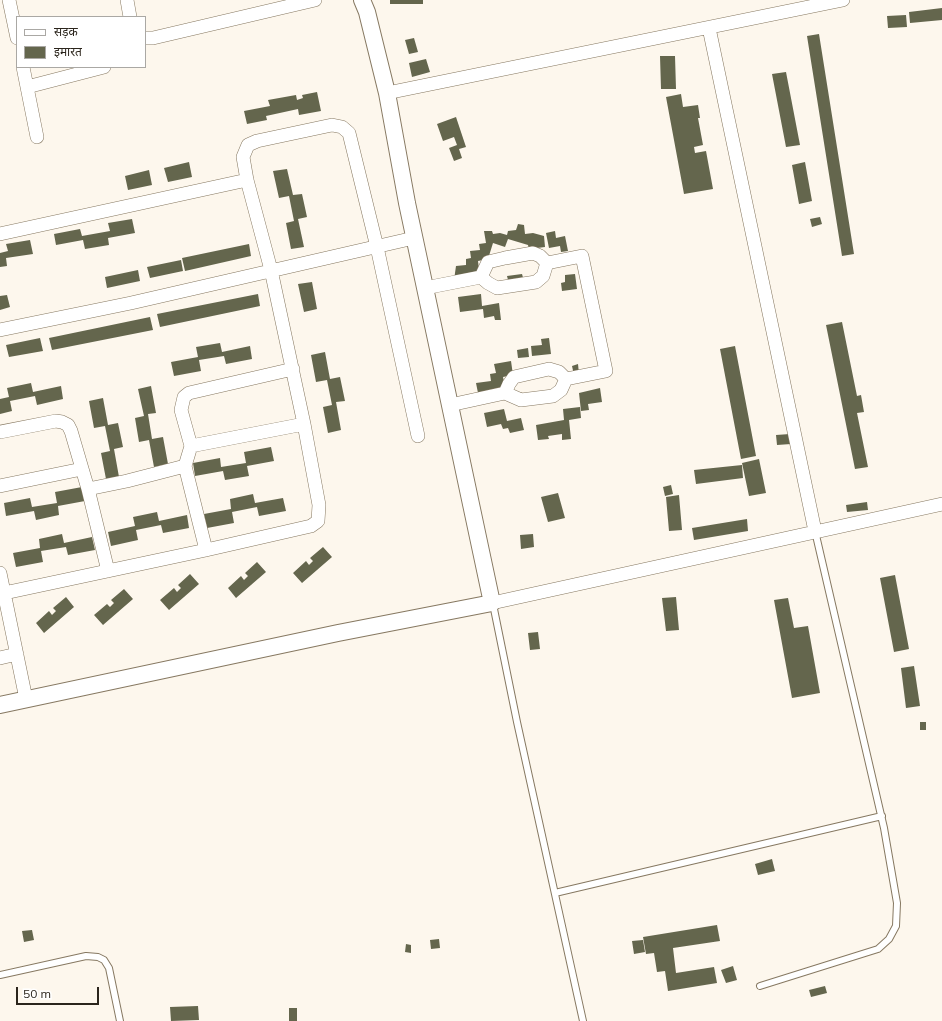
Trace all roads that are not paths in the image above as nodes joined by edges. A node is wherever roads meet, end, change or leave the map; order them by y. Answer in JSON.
{"nodes":[{"id":1,"x":10,"y":0,"type":"edge"},
{"id":2,"x":127,"y":0,"type":"edge"},
{"id":3,"x":315,"y":0,"type":"edge"},
{"id":4,"x":362,"y":0,"type":"edge"},
{"id":5,"x":843,"y":0,"type":"edge"},
{"id":6,"x":130,"y":16,"type":"edge"},
{"id":7,"x":709,"y":28,"type":"junction"},
{"id":8,"x":16,"y":33,"type":"edge"},
{"id":9,"x":146,"y":38,"type":"edge"},
{"id":10,"x":23,"y":68,"type":"edge"},
{"id":11,"x":100,"y":68,"type":"edge"},
{"id":12,"x":27,"y":87,"type":"junction"},
{"id":13,"x":387,"y":94,"type":"junction"},
{"id":14,"x":37,"y":137,"type":"dead end"},
{"id":15,"x":247,"y":180,"type":"junction"},
{"id":16,"x":0,"y":234,"type":"edge"},
{"id":17,"x":414,"y":238,"type":"junction"},
{"id":18,"x":377,"y":247,"type":"junction"},
{"id":19,"x":547,"y":263,"type":"junction"},
{"id":20,"x":271,"y":270,"type":"junction"},
{"id":21,"x":482,"y":277,"type":"junction"},
{"id":22,"x":425,"y":288,"type":"junction"},
{"id":23,"x":0,"y":330,"type":"edge"},
{"id":24,"x":293,"y":369,"type":"junction"},
{"id":25,"x":566,"y":379,"type":"junction"},
{"id":26,"x":505,"y":393,"type":"junction"},
{"id":27,"x":450,"y":405,"type":"junction"},
{"id":28,"x":304,"y":424,"type":"junction"},
{"id":29,"x":0,"y":432,"type":"edge"},
{"id":30,"x":418,"y":436,"type":"dead end"},
{"id":31,"x":191,"y":446,"type":"junction"},
{"id":32,"x":185,"y":466,"type":"junction"},
{"id":33,"x":82,"y":469,"type":"junction"},
{"id":34,"x":0,"y":486,"type":"edge"},
{"id":35,"x":88,"y":489,"type":"junction"},
{"id":36,"x":942,"y":504,"type":"edge"},
{"id":37,"x":815,"y":531,"type":"junction"},
{"id":38,"x":206,"y":550,"type":"junction"},
{"id":39,"x":108,"y":571,"type":"junction"},
{"id":40,"x":0,"y":573,"type":"edge"},
{"id":41,"x":2,"y":594,"type":"edge"},
{"id":42,"x":492,"y":603,"type":"junction"},
{"id":43,"x":17,"y":654,"type":"junction"},
{"id":44,"x":0,"y":658,"type":"edge"},
{"id":45,"x":26,"y":699,"type":"junction"},
{"id":46,"x":0,"y":705,"type":"edge"},
{"id":47,"x":882,"y":816,"type":"junction"},
{"id":48,"x":555,"y":893,"type":"junction"},
{"id":49,"x":0,"y":975,"type":"edge"},
{"id":50,"x":760,"y":986,"type":"dead end"},
{"id":51,"x":120,"y":1021,"type":"edge"},
{"id":52,"x":583,"y":1021,"type":"edge"}],
"edges":[{"from":1,"to":8,"type":"street"},
{"from":2,"to":6,"type":"street"},
{"from":3,"to":9,"type":"street"},
{"from":4,"to":13,"type":"street"},
{"from":5,"to":7,"type":"street"},
{"from":7,"to":13,"type":"street"},
{"from":7,"to":37,"type":"street"},
{"from":10,"to":12,"type":"street"},
{"from":11,"to":12,"type":"street"},
{"from":12,"to":14,"type":"street"},
{"from":13,"to":17,"type":"street"},
{"from":15,"to":16,"type":"street"},
{"from":15,"to":18,"type":"street"},
{"from":15,"to":20,"type":"street"},
{"from":17,"to":18,"type":"street"},
{"from":17,"to":22,"type":"street"},
{"from":18,"to":20,"type":"street"},
{"from":18,"to":30,"type":"street"},
{"from":19,"to":21,"type":"street"},
{"from":19,"to":21,"type":"street"},
{"from":19,"to":25,"type":"street"},
{"from":20,"to":23,"type":"street"},
{"from":20,"to":24,"type":"street"},
{"from":21,"to":22,"type":"street"},
{"from":22,"to":27,"type":"street"},
{"from":24,"to":28,"type":"street"},
{"from":24,"to":31,"type":"street"},
{"from":25,"to":26,"type":"street"},
{"from":25,"to":26,"type":"street"},
{"from":26,"to":27,"type":"street"},
{"from":27,"to":42,"type":"street"},
{"from":28,"to":31,"type":"street"},
{"from":28,"to":38,"type":"street"},
{"from":29,"to":33,"type":"street"},
{"from":31,"to":32,"type":"street"},
{"from":32,"to":35,"type":"street"},
{"from":32,"to":38,"type":"street"},
{"from":33,"to":34,"type":"street"},
{"from":33,"to":35,"type":"street"},
{"from":35,"to":39,"type":"street"},
{"from":36,"to":37,"type":"street"},
{"from":37,"to":42,"type":"street"},
{"from":37,"to":47,"type":"lane"},
{"from":38,"to":39,"type":"street"},
{"from":39,"to":41,"type":"street"},
{"from":40,"to":41,"type":"street"},
{"from":41,"to":43,"type":"street"},
{"from":42,"to":45,"type":"street"},
{"from":42,"to":48,"type":"lane"},
{"from":43,"to":44,"type":"street"},
{"from":43,"to":45,"type":"street"},
{"from":45,"to":46,"type":"street"},
{"from":47,"to":48,"type":"lane"},
{"from":47,"to":50,"type":"lane"},
{"from":48,"to":52,"type":"lane"},
{"from":49,"to":51,"type":"lane"}]}
